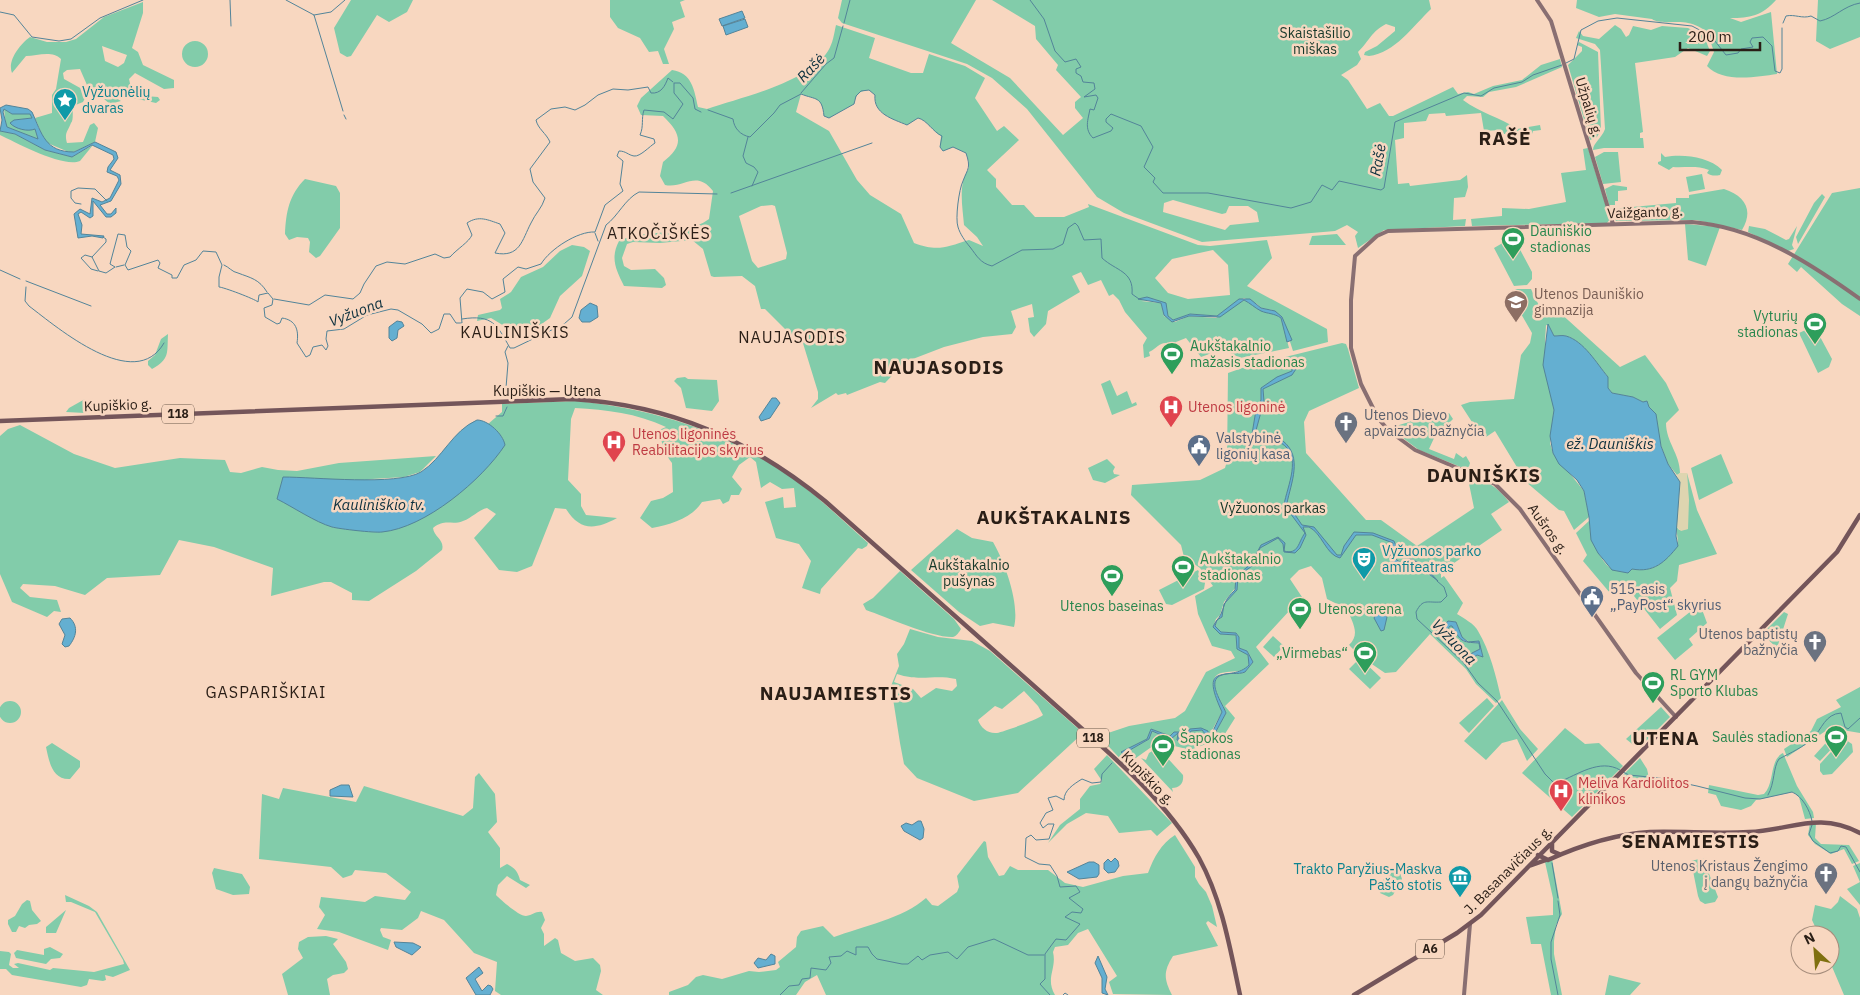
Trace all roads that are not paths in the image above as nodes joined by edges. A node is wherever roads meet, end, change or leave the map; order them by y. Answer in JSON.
{"nodes":[{"id":1,"x":1537,"y":0,"type":"edge"},
{"id":2,"x":1613,"y":224,"type":"junction"},
{"id":3,"x":1358,"y":252,"type":"joint"},
{"id":4,"x":1860,"y":299,"type":"edge"},
{"id":5,"x":356,"y":407,"type":"joint"},
{"id":6,"x":0,"y":421,"type":"edge"},
{"id":7,"x":1860,"y":515,"type":"edge"},
{"id":8,"x":898,"y":566,"type":"joint"},
{"id":9,"x":1676,"y":717,"type":"junction"},
{"id":10,"x":1860,"y":833,"type":"edge"},
{"id":11,"x":1552,"y":842,"type":"junction"},
{"id":12,"x":1540,"y":854,"type":"junction"},
{"id":13,"x":1560,"y":855,"type":"junction"},
{"id":14,"x":1554,"y":857,"type":"junction"},
{"id":15,"x":1548,"y":860,"type":"junction"},
{"id":16,"x":1528,"y":866,"type":"junction"},
{"id":17,"x":1470,"y":924,"type":"junction"},
{"id":18,"x":1240,"y":995,"type":"edge"},
{"id":19,"x":1354,"y":995,"type":"edge"},
{"id":20,"x":1464,"y":995,"type":"edge"}],
"edges":[{"from":1,"to":2,"type":"street","name":"Užpalių g."},
{"from":2,"to":3,"type":"street","name":"Vaižganto g."},
{"from":2,"to":4,"type":"street","name":"Vaižganto g."},
{"from":3,"to":9,"type":"street","name":"Aušros g."},
{"from":5,"to":6,"type":"main road","name":"Kupiškio g.","number":"118"},
{"from":5,"to":8,"type":"main road","name":"Kupiškis — Utena","number":"118"},
{"from":7,"to":9,"type":"main road","name":"J. Basanavičiaus g.","number":"A6"},
{"from":8,"to":18,"type":"main road","name":"Kupiškio g.","number":"118"},
{"from":9,"to":11,"type":"main road","name":"J. Basanavičiaus g.","number":"A6"},
{"from":10,"to":13,"type":"main road"},
{"from":11,"to":12,"type":"main road","name":"J. Basanavičiaus g.","number":"A6"},
{"from":11,"to":13,"type":"main road"},
{"from":12,"to":14,"type":"main road"},
{"from":12,"to":15,"type":"main road"},
{"from":12,"to":16,"type":"main road","name":"J. Basanavičiaus g.","number":"A6"},
{"from":13,"to":14,"type":"main road"},
{"from":14,"to":15,"type":"main road"},
{"from":15,"to":16,"type":"main road"},
{"from":16,"to":17,"type":"main road","name":"J. Basanavičiaus g.","number":"A6"},
{"from":17,"to":19,"type":"main road","name":"J. Basanavičiaus g.","number":"A6"},
{"from":17,"to":20,"type":"street"}]}
